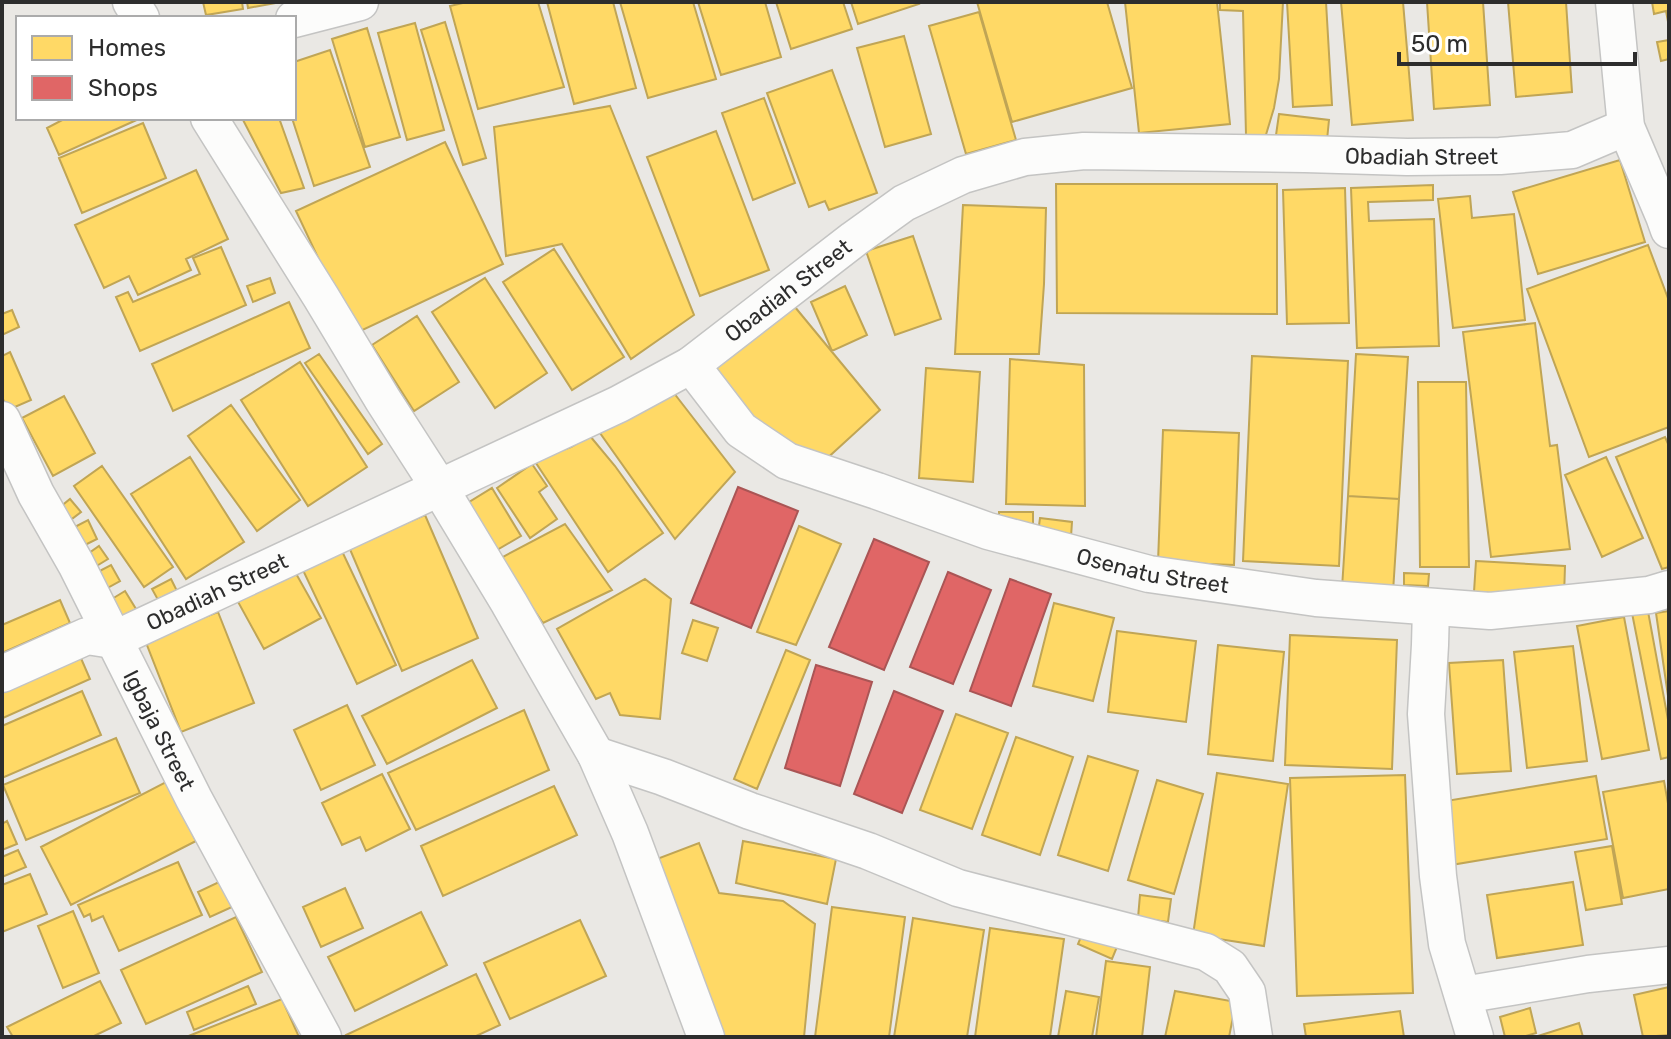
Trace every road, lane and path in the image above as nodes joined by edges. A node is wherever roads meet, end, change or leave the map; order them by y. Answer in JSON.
{"nodes":[{"id":1,"x":360,"y":2,"type":"edge"},
{"id":2,"x":1614,"y":2,"type":"edge"},
{"id":3,"x":296,"y":18,"type":"edge"},
{"id":4,"x":210,"y":120,"type":"edge"},
{"id":5,"x":1626,"y":127,"type":"junction"},
{"id":6,"x":1669,"y":230,"type":"edge"},
{"id":7,"x":691,"y":365,"type":"junction"},
{"id":8,"x":2,"y":420,"type":"edge"},
{"id":9,"x":439,"y":487,"type":"junction"},
{"id":10,"x":1669,"y":589,"type":"edge"},
{"id":11,"x":1431,"y":608,"type":"junction"},
{"id":12,"x":113,"y":640,"type":"junction"},
{"id":13,"x":2,"y":674,"type":"edge"},
{"id":14,"x":596,"y":755,"type":"junction"},
{"id":15,"x":1669,"y":965,"type":"edge"},
{"id":16,"x":1463,"y":995,"type":"junction"},
{"id":17,"x":323,"y":1037,"type":"edge"},
{"id":18,"x":706,"y":1037,"type":"edge"},
{"id":19,"x":1254,"y":1037,"type":"edge"},
{"id":20,"x":1475,"y":1037,"type":"edge"}],
"edges":[{"from":1,"to":3,"type":"street"},
{"from":2,"to":5,"type":"street"},
{"from":4,"to":9,"type":"street"},
{"from":5,"to":6,"type":"street"},
{"from":5,"to":7,"type":"street","name":"Obadiah Street"},
{"from":7,"to":9,"type":"street","name":"Obadiah Street"},
{"from":7,"to":11,"type":"street","name":"Osenatu Street"},
{"from":8,"to":12,"type":"street","name":"Igbaja Street"},
{"from":9,"to":12,"type":"street","name":"Obadiah Street"},
{"from":9,"to":14,"type":"street"},
{"from":10,"to":11,"type":"street","name":"Osenatu Street"},
{"from":11,"to":16,"type":"street"},
{"from":12,"to":13,"type":"street","name":"Obadiah Street"},
{"from":12,"to":17,"type":"street","name":"Igbaja Street"},
{"from":14,"to":18,"type":"street"},
{"from":14,"to":19,"type":"street"},
{"from":15,"to":16,"type":"street"},
{"from":16,"to":20,"type":"street"}]}
